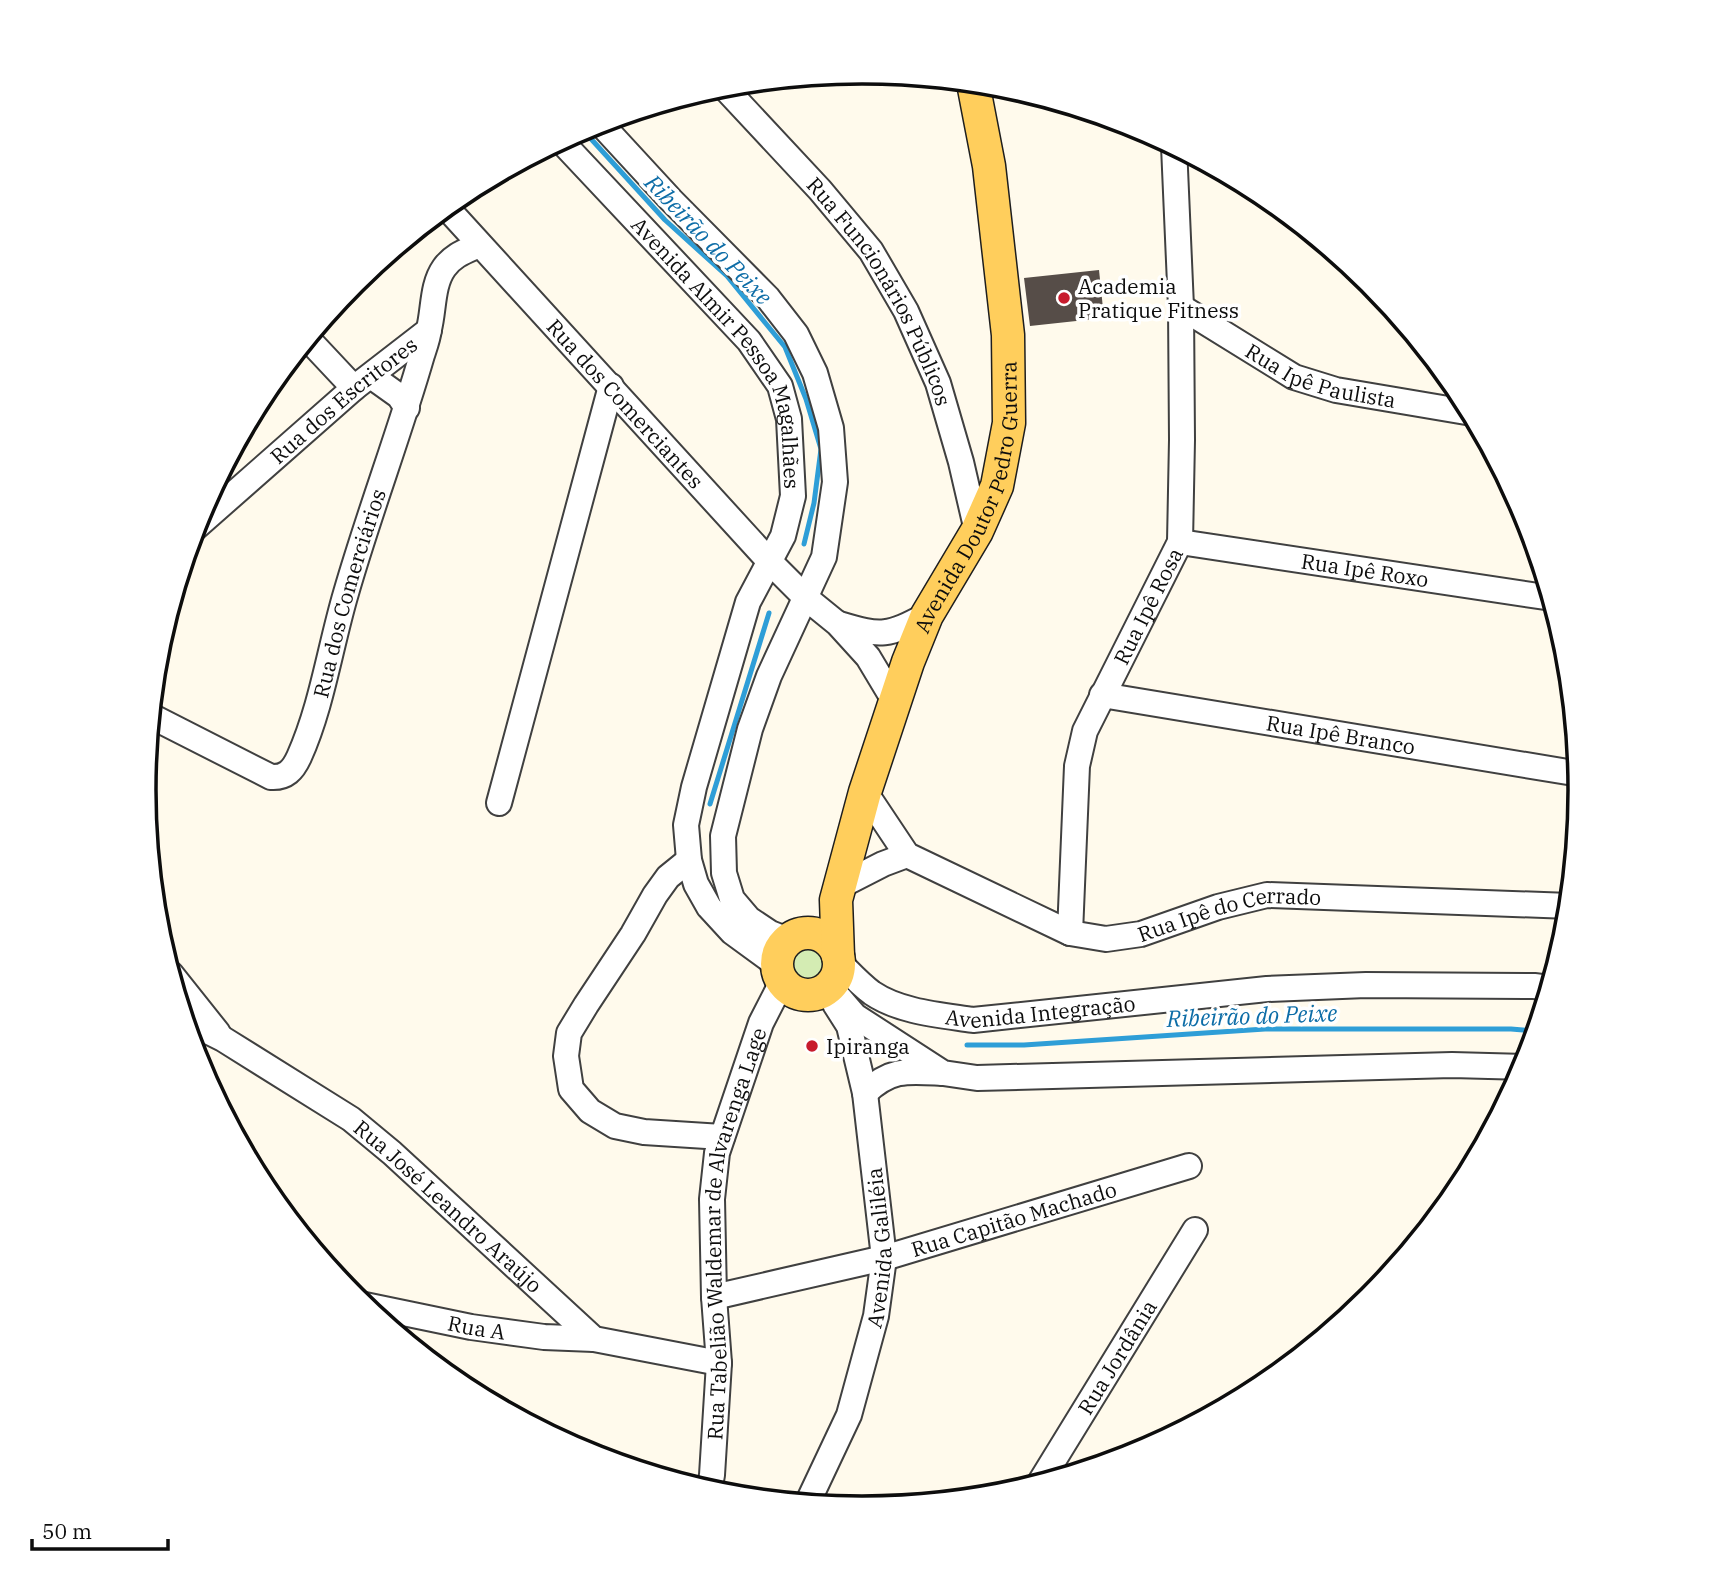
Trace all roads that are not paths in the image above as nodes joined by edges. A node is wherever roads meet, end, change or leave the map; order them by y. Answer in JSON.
{"nodes":[{"id":1,"x":975,"y":94,"type":"edge"},
{"id":2,"x":733,"y":97,"type":"edge"},
{"id":3,"x":608,"y":132,"type":"edge"},
{"id":4,"x":568,"y":149,"type":"edge"},
{"id":5,"x":1174,"y":157,"type":"edge"},
{"id":6,"x":453,"y":215,"type":"edge"},
{"id":7,"x":479,"y":245,"type":"junction"},
{"id":8,"x":1181,"y":307,"type":"junction"},
{"id":9,"x":429,"y":330,"type":"junction"},
{"id":10,"x":315,"y":344,"type":"edge"},
{"id":11,"x":362,"y":382,"type":"junction"},
{"id":12,"x":611,"y":386,"type":"junction"},
{"id":13,"x":407,"y":408,"type":"junction"},
{"id":14,"x":1458,"y":411,"type":"edge"},
{"id":15,"x":217,"y":504,"type":"edge"},
{"id":16,"x":977,"y":531,"type":"junction"},
{"id":17,"x":1180,"y":542,"type":"junction"},
{"id":18,"x":770,"y":562,"type":"junction"},
{"id":19,"x":1542,"y":596,"type":"edge"},
{"id":20,"x":806,"y":598,"type":"junction"},
{"id":21,"x":927,"y":615,"type":"junction"},
{"id":22,"x":838,"y":624,"type":"junction"},
{"id":23,"x":1102,"y":695,"type":"junction"},
{"id":24,"x":895,"y":702,"type":"junction"},
{"id":25,"x":160,"y":721,"type":"edge"},
{"id":26,"x":1568,"y":772,"type":"edge"},
{"id":27,"x":865,"y":792,"type":"junction"},
{"id":28,"x":499,"y":803,"type":"dead end"},
{"id":29,"x":907,"y":855,"type":"junction"},
{"id":30,"x":689,"y":860,"type":"junction"},
{"id":31,"x":838,"y":893,"type":"junction"},
{"id":32,"x":1559,"y":906,"type":"edge"},
{"id":33,"x":1070,"y":933,"type":"junction"},
{"id":34,"x":789,"y":955,"type":"junction"},
{"id":35,"x":833,"y":974,"type":"junction"},
{"id":36,"x":1541,"y":987,"type":"edge"},
{"id":37,"x":186,"y":992,"type":"edge"},
{"id":38,"x":196,"y":1025,"type":"edge"},
{"id":39,"x":223,"y":1039,"type":"junction"},
{"id":40,"x":1512,"y":1067,"type":"edge"},
{"id":41,"x":943,"y":1073,"type":"junction"},
{"id":42,"x":865,"y":1093,"type":"junction"},
{"id":43,"x":722,"y":1137,"type":"junction"},
{"id":44,"x":1189,"y":1166,"type":"dead end"},
{"id":45,"x":1195,"y":1230,"type":"dead end"},
{"id":46,"x":884,"y":1258,"type":"junction"},
{"id":47,"x":714,"y":1297,"type":"junction"},
{"id":48,"x":383,"y":1308,"type":"edge"},
{"id":49,"x":594,"y":1339,"type":"junction"},
{"id":50,"x":719,"y":1363,"type":"junction"},
{"id":51,"x":1046,"y":1473,"type":"edge"},
{"id":52,"x":711,"y":1480,"type":"edge"},
{"id":53,"x":811,"y":1495,"type":"edge"}],
"edges":[{"from":1,"to":16,"type":"main road","name":"Avenida Doutor Pedro Guerra"},
{"from":2,"to":16,"type":"street","name":"Rua Funcionários Públicos"},
{"from":3,"to":20,"type":"street","name":"Avenida Almir Pessoa Magalhães"},
{"from":4,"to":18,"type":"street","name":"Avenida Almir Pessoa Magalhães"},
{"from":5,"to":8,"type":"street","name":"Rua Ipê Rosa"},
{"from":6,"to":7,"type":"street","name":"Rua dos Comerciantes"},
{"from":7,"to":9,"type":"street","name":"Rua dos Comerciários"},
{"from":7,"to":12,"type":"street","name":"Rua dos Comerciantes"},
{"from":8,"to":14,"type":"street","name":"Rua Ipê Paulista"},
{"from":8,"to":17,"type":"street","name":"Rua Ipê Rosa"},
{"from":9,"to":11,"type":"street","name":"Rua dos Escritores"},
{"from":9,"to":13,"type":"street","name":"Rua dos Comerciários"},
{"from":10,"to":11,"type":"street"},
{"from":11,"to":13,"type":"street"},
{"from":11,"to":15,"type":"street","name":"Rua dos Escritores"},
{"from":12,"to":18,"type":"street","name":"Rua dos Comerciantes"},
{"from":12,"to":28,"type":"street"},
{"from":13,"to":25,"type":"street","name":"Rua dos Comerciários"},
{"from":16,"to":21,"type":"main road","name":"Avenida Doutor Pedro Guerra"},
{"from":17,"to":19,"type":"street","name":"Rua Ipê Roxo"},
{"from":17,"to":23,"type":"street","name":"Rua Ipê Rosa"},
{"from":18,"to":20,"type":"street","name":"Rua dos Comerciantes"},
{"from":18,"to":30,"type":"street","name":"Avenida Almir Pessoa Magalhães"},
{"from":20,"to":22,"type":"street","name":"Rua dos Comerciantes"},
{"from":20,"to":34,"type":"street","name":"Avenida Almir Pessoa Magalhães"},
{"from":21,"to":22,"type":"street"},
{"from":21,"to":24,"type":"main road","name":"Avenida Doutor Pedro Guerra"},
{"from":22,"to":24,"type":"street","name":"Rua dos Comerciantes"},
{"from":23,"to":26,"type":"street","name":"Rua Ipê Branco"},
{"from":23,"to":33,"type":"street","name":"Rua Ipê Rosa"},
{"from":24,"to":27,"type":"main road","name":"Avenida Doutor Pedro Guerra"},
{"from":27,"to":29,"type":"street"},
{"from":27,"to":31,"type":"main road","name":"Avenida Doutor Pedro Guerra"},
{"from":29,"to":31,"type":"street"},
{"from":29,"to":33,"type":"street","name":"Rua Ipê do Cerrado"},
{"from":30,"to":34,"type":"street","name":"Avenida Almir Pessoa Magalhães"},
{"from":30,"to":43,"type":"street"},
{"from":31,"to":34,"type":"main road","name":"Avenida Doutor Pedro Guerra"},
{"from":31,"to":35,"type":"main road","name":"Avenida Doutor Pedro Guerra"},
{"from":32,"to":33,"type":"street","name":"Rua Ipê do Cerrado"},
{"from":34,"to":35,"type":"main road"},
{"from":34,"to":35,"type":"main road"},
{"from":34,"to":43,"type":"street","name":"Rua Tabelião Waldemar de Alvarenga Lage"},
{"from":35,"to":36,"type":"street","name":"Avenida Integração"},
{"from":35,"to":41,"type":"street"},
{"from":35,"to":42,"type":"street","name":"Avenida Galiléia"},
{"from":37,"to":39,"type":"street"},
{"from":38,"to":39,"type":"street","name":"Rua José Leandro Araújo"},
{"from":39,"to":49,"type":"street","name":"Rua José Leandro Araújo"},
{"from":40,"to":41,"type":"street"},
{"from":41,"to":42,"type":"street"},
{"from":42,"to":46,"type":"street","name":"Avenida Galiléia"},
{"from":43,"to":47,"type":"street","name":"Rua Tabelião Waldemar de Alvarenga Lage"},
{"from":44,"to":46,"type":"street","name":"Rua Capitão Machado"},
{"from":45,"to":51,"type":"street","name":"Rua Jordânia"},
{"from":46,"to":47,"type":"street","name":"Rua Capitão Machado"},
{"from":46,"to":53,"type":"street","name":"Avenida Galiléia"},
{"from":47,"to":50,"type":"street","name":"Rua Tabelião Waldemar de Alvarenga Lage"},
{"from":48,"to":49,"type":"street","name":"Rua A"},
{"from":49,"to":50,"type":"street"},
{"from":50,"to":52,"type":"street","name":"Rua Tabelião Waldemar de Alvarenga Lage"}]}
